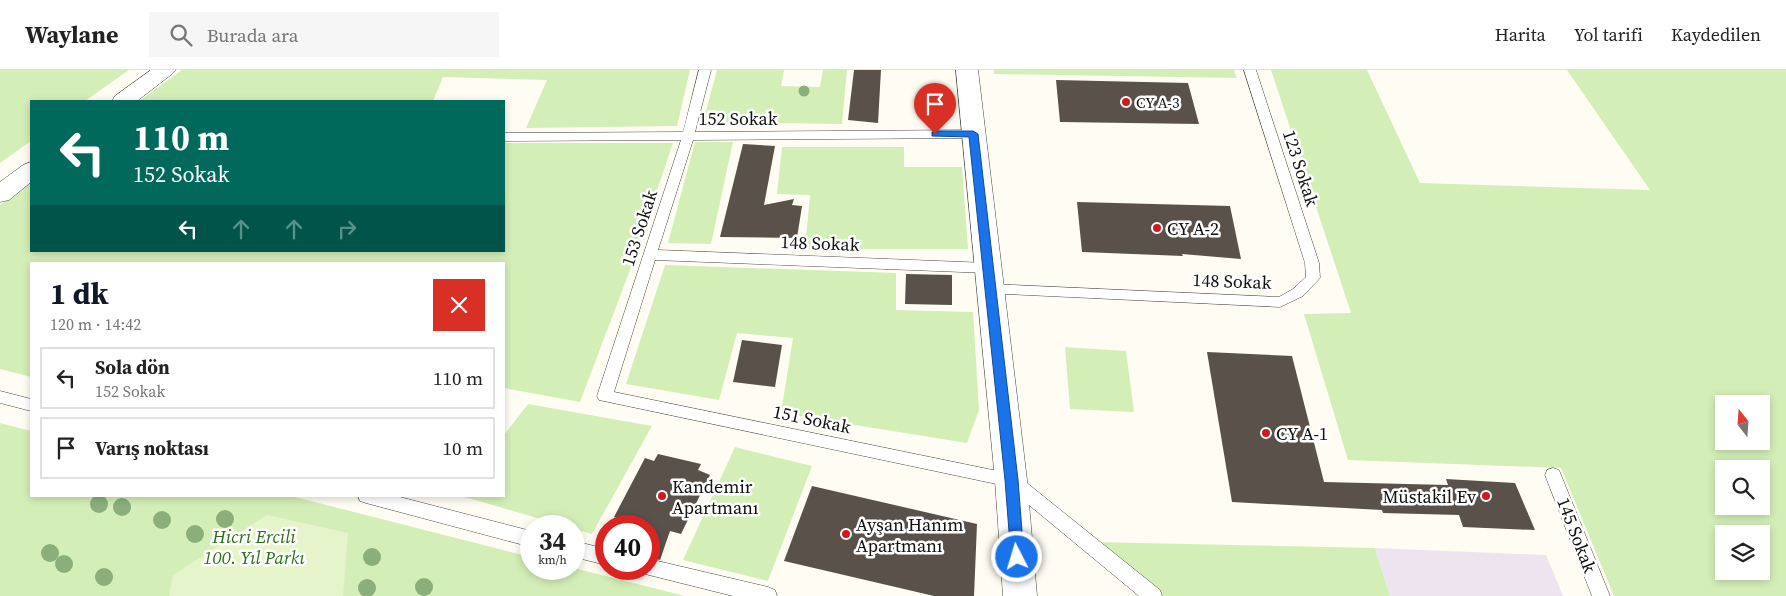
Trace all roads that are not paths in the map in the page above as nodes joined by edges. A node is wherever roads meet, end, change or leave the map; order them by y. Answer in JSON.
{"nodes":[{"id":1,"x":165,"y":70,"type":"edge"},
{"id":2,"x":705,"y":70,"type":"edge"},
{"id":3,"x":967,"y":70,"type":"edge"},
{"id":4,"x":1250,"y":70,"type":"edge"},
{"id":5,"x":124,"y":100,"type":"edge"},
{"id":6,"x":973,"y":134,"type":"junction"},
{"id":7,"x":688,"y":136,"type":"junction"},
{"id":8,"x":505,"y":137,"type":"edge"},
{"id":9,"x":30,"y":171,"type":"edge"},
{"id":10,"x":0,"y":194,"type":"edge"},
{"id":11,"x":650,"y":255,"type":"junction"},
{"id":12,"x":1313,"y":278,"type":"joint"},
{"id":13,"x":989,"y":279,"type":"junction"},
{"id":14,"x":0,"y":396,"type":"edge"},
{"id":15,"x":605,"y":396,"type":"joint"},
{"id":16,"x":30,"y":405,"type":"edge"},
{"id":17,"x":1553,"y":475,"type":"dead end"},
{"id":18,"x":1011,"y":480,"type":"junction"},
{"id":19,"x":370,"y":497,"type":"edge"},
{"id":20,"x":520,"y":536,"type":"edge"},
{"id":21,"x":660,"y":570,"type":"edge"},
{"id":22,"x":768,"y":596,"type":"edge"},
{"id":23,"x":1020,"y":596,"type":"edge"},
{"id":24,"x":1154,"y":596,"type":"edge"},
{"id":25,"x":1601,"y":596,"type":"edge"}],
"edges":[{"from":1,"to":5,"type":"street"},
{"from":2,"to":7,"type":"lane","name":"153 Sokak"},
{"from":3,"to":6,"type":"street"},
{"from":4,"to":12,"type":"lane","name":"123 Sokak"},
{"from":6,"to":7,"type":"lane","name":"152 Sokak"},
{"from":6,"to":13,"type":"street"},
{"from":7,"to":8,"type":"lane","name":"152 Sokak"},
{"from":7,"to":11,"type":"lane","name":"153 Sokak"},
{"from":9,"to":10,"type":"street"},
{"from":11,"to":13,"type":"lane","name":"148 Sokak"},
{"from":11,"to":15,"type":"lane","name":"153 Sokak"},
{"from":12,"to":13,"type":"lane","name":"148 Sokak"},
{"from":13,"to":18,"type":"street"},
{"from":14,"to":16,"type":"lane"},
{"from":15,"to":18,"type":"lane","name":"151 Sokak"},
{"from":17,"to":25,"type":"lane","name":"145 Sokak"},
{"from":18,"to":23,"type":"street"},
{"from":18,"to":24,"type":"lane"},
{"from":19,"to":20,"type":"lane"},
{"from":21,"to":22,"type":"lane"}]}
